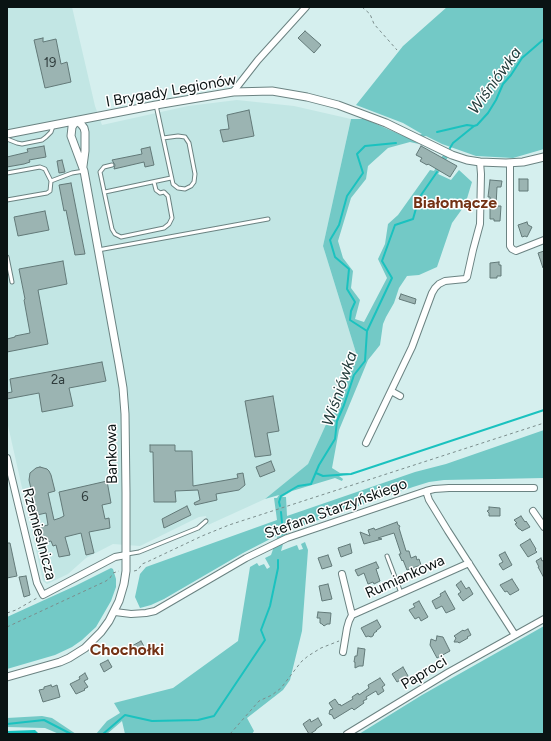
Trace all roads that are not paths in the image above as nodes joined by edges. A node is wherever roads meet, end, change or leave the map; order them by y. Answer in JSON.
{"nodes":[{"id":1,"x":306,"y":7,"type":"edge"},
{"id":2,"x":233,"y":92,"type":"junction"},
{"id":3,"x":156,"y":105,"type":"junction"},
{"id":4,"x":96,"y":117,"type":"junction"},
{"id":5,"x":76,"y":121,"type":"junction"},
{"id":6,"x":54,"y":125,"type":"junction"},
{"id":7,"x":85,"y":132,"type":"junction"},
{"id":8,"x":7,"y":134,"type":"edge"},
{"id":9,"x":72,"y":136,"type":"junction"},
{"id":10,"x":163,"y":138,"type":"junction"},
{"id":11,"x":7,"y":139,"type":"edge"},
{"id":12,"x":544,"y":156,"type":"edge"},
{"id":13,"x":480,"y":162,"type":"junction"},
{"id":14,"x":510,"y":163,"type":"junction"},
{"id":15,"x":112,"y":166,"type":"dead end"},
{"id":16,"x":83,"y":169,"type":"junction"},
{"id":17,"x":7,"y":174,"type":"edge"},
{"id":18,"x":171,"y":178,"type":"junction"},
{"id":19,"x":51,"y":181,"type":"junction"},
{"id":20,"x":154,"y":182,"type":"junction"},
{"id":21,"x":105,"y":192,"type":"junction"},
{"id":22,"x":7,"y":200,"type":"edge"},
{"id":23,"x":268,"y":220,"type":"dead end"},
{"id":24,"x":544,"y":240,"type":"edge"},
{"id":25,"x":98,"y":250,"type":"junction"},
{"id":26,"x":7,"y":257,"type":"edge"},
{"id":27,"x":12,"y":282,"type":"dead end"},
{"id":28,"x":391,"y":391,"type":"junction"},
{"id":29,"x":400,"y":396,"type":"dead end"},
{"id":30,"x":366,"y":443,"type":"dead end"},
{"id":31,"x":7,"y":458,"type":"edge"},
{"id":32,"x":534,"y":488,"type":"dead end"},
{"id":33,"x":426,"y":491,"type":"junction"},
{"id":34,"x":534,"y":511,"type":"dead end"},
{"id":35,"x":206,"y":521,"type":"dead end"},
{"id":36,"x":544,"y":528,"type":"edge"},
{"id":37,"x":126,"y":555,"type":"junction"},
{"id":38,"x":387,"y":556,"type":"dead end"},
{"id":39,"x":469,"y":563,"type":"junction"},
{"id":40,"x":342,"y":574,"type":"dead end"},
{"id":41,"x":401,"y":593,"type":"junction"},
{"id":42,"x":115,"y":612,"type":"junction"},
{"id":43,"x":352,"y":615,"type":"junction"},
{"id":44,"x":544,"y":619,"type":"edge"},
{"id":45,"x":515,"y":635,"type":"junction"},
{"id":46,"x":343,"y":652,"type":"dead end"},
{"id":47,"x":7,"y":677,"type":"edge"},
{"id":48,"x":347,"y":734,"type":"edge"}],
"edges":[{"from":1,"to":2,"type":"street"},
{"from":2,"to":3,"type":"street","name":"I Brygady Legionów"},
{"from":2,"to":13,"type":"street","name":"I Brygady Legionów"},
{"from":3,"to":4,"type":"street","name":"I Brygady Legionów"},
{"from":3,"to":10,"type":"lane"},
{"from":4,"to":5,"type":"street","name":"I Brygady Legionów"},
{"from":4,"to":7,"type":"street"},
{"from":5,"to":6,"type":"street","name":"I Brygady Legionów"},
{"from":5,"to":7,"type":"street"},
{"from":5,"to":9,"type":"street"},
{"from":6,"to":8,"type":"street","name":"I Brygady Legionów"},
{"from":6,"to":9,"type":"street"},
{"from":6,"to":11,"type":"lane"},
{"from":7,"to":16,"type":"street","name":"Bankowa"},
{"from":9,"to":16,"type":"street","name":"Bankowa"},
{"from":10,"to":18,"type":"lane"},
{"from":10,"to":18,"type":"lane"},
{"from":12,"to":14,"type":"street","name":"I Brygady Legionów"},
{"from":13,"to":14,"type":"street","name":"I Brygady Legionów"},
{"from":13,"to":28,"type":"street"},
{"from":14,"to":24,"type":"street"},
{"from":15,"to":21,"type":"lane"},
{"from":16,"to":19,"type":"lane"},
{"from":16,"to":25,"type":"street","name":"Bankowa"},
{"from":17,"to":19,"type":"lane"},
{"from":18,"to":20,"type":"lane"},
{"from":19,"to":22,"type":"lane"},
{"from":20,"to":21,"type":"lane"},
{"from":20,"to":21,"type":"lane"},
{"from":23,"to":25,"type":"lane"},
{"from":25,"to":37,"type":"street","name":"Bankowa"},
{"from":26,"to":27,"type":"lane"},
{"from":28,"to":29,"type":"street"},
{"from":28,"to":30,"type":"street"},
{"from":31,"to":37,"type":"street","name":"Rzemieślnicza"},
{"from":32,"to":33,"type":"street","name":"Stefana Starzyńskiego"},
{"from":33,"to":39,"type":"street"},
{"from":33,"to":42,"type":"street","name":"Stefana Starzyńskiego"},
{"from":34,"to":36,"type":"street"},
{"from":35,"to":37,"type":"lane"},
{"from":37,"to":42,"type":"street","name":"Bankowa"},
{"from":38,"to":41,"type":"lane"},
{"from":39,"to":41,"type":"street","name":"Rumiankowa"},
{"from":39,"to":45,"type":"street"},
{"from":40,"to":43,"type":"street","name":"Rumiankowa"},
{"from":41,"to":43,"type":"street","name":"Rumiankowa"},
{"from":42,"to":47,"type":"street","name":"Bankowa"},
{"from":43,"to":46,"type":"street","name":"Rumiankowa"},
{"from":44,"to":45,"type":"street","name":"Paproci"},
{"from":45,"to":48,"type":"street","name":"Paproci"}]}
